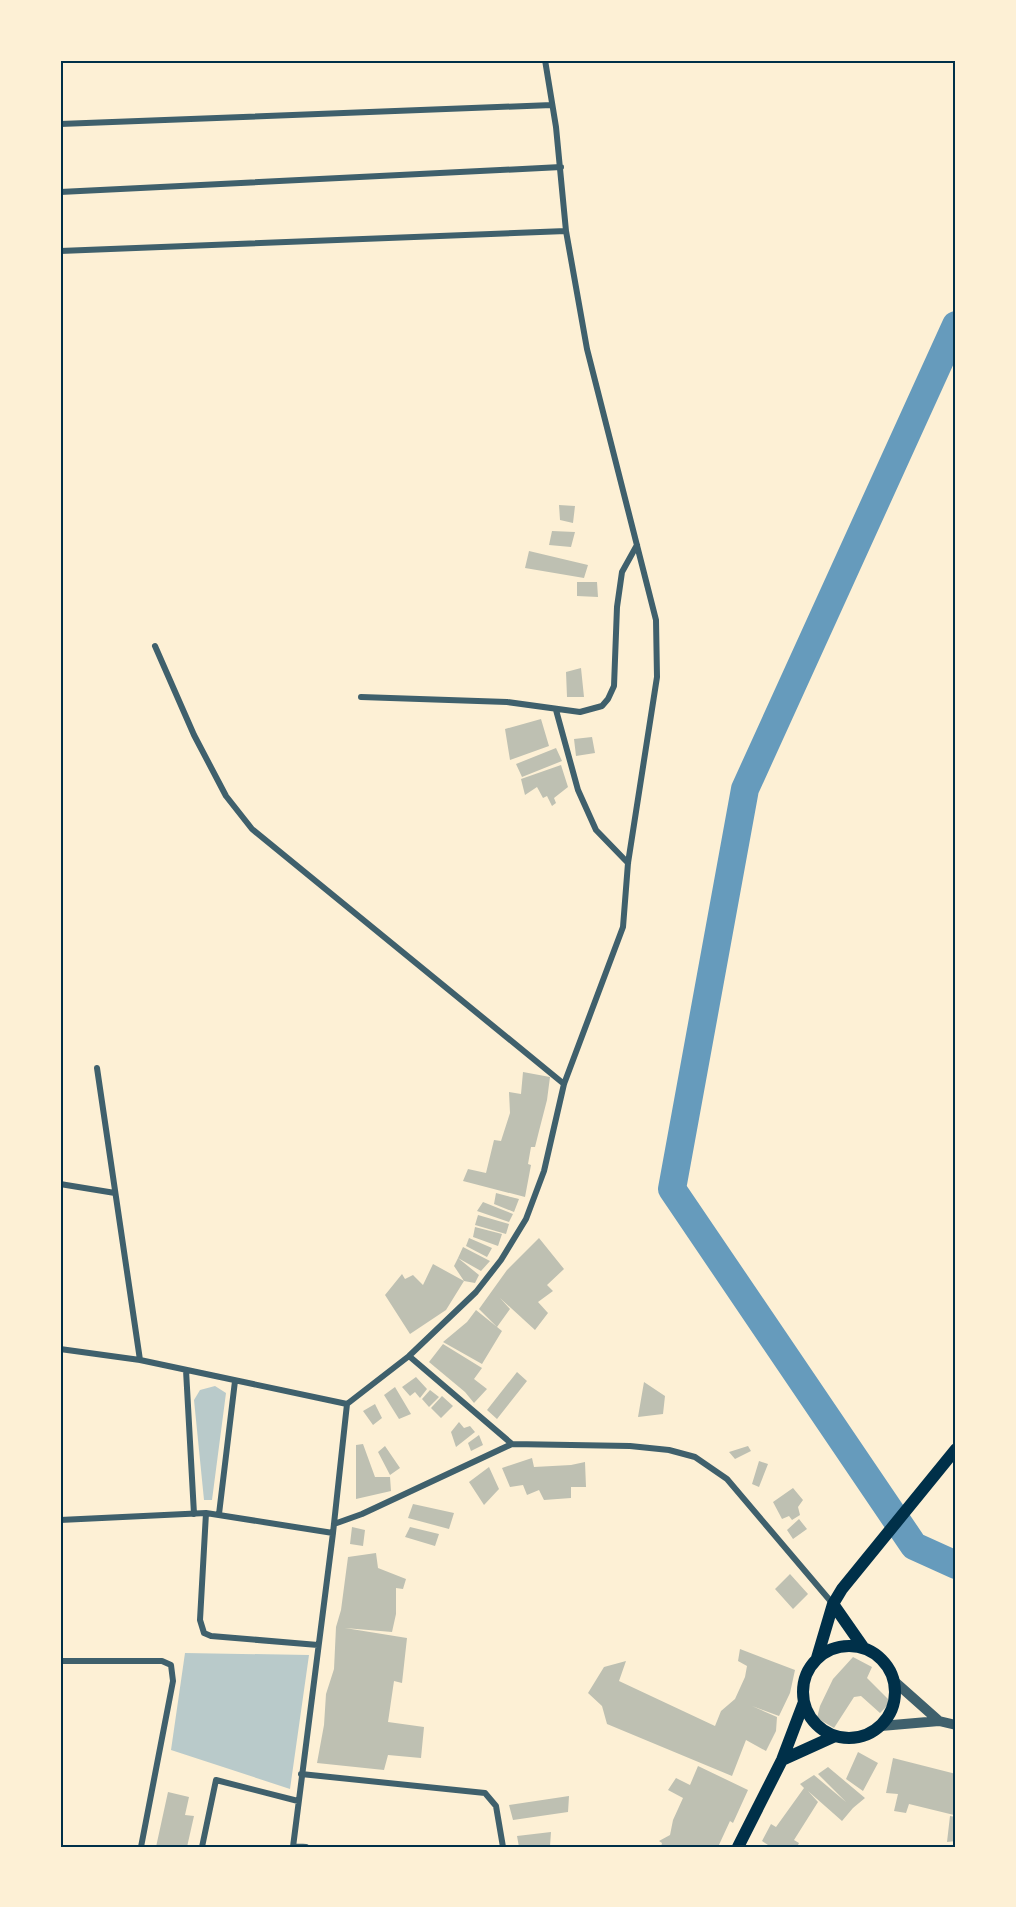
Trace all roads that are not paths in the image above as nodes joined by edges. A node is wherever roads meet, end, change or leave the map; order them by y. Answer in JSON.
{"nodes":[{"id":1,"x":545,"y":60,"type":"edge"},
{"id":2,"x":552,"y":105,"type":"junction"},
{"id":3,"x":60,"y":124,"type":"edge"},
{"id":4,"x":561,"y":167,"type":"junction"},
{"id":5,"x":60,"y":192,"type":"edge"},
{"id":6,"x":566,"y":231,"type":"junction"},
{"id":7,"x":60,"y":251,"type":"edge"},
{"id":8,"x":637,"y":545,"type":"junction"},
{"id":9,"x":155,"y":646,"type":"dead end"},
{"id":10,"x":361,"y":697,"type":"dead end"},
{"id":11,"x":556,"y":710,"type":"junction"},
{"id":12,"x":628,"y":863,"type":"junction"},
{"id":13,"x":97,"y":1068,"type":"dead end"},
{"id":14,"x":564,"y":1084,"type":"junction"},
{"id":15,"x":60,"y":1184,"type":"edge"},
{"id":16,"x":115,"y":1193,"type":"junction"},
{"id":17,"x":60,"y":1349,"type":"edge"},
{"id":18,"x":409,"y":1356,"type":"junction"},
{"id":19,"x":140,"y":1360,"type":"junction"},
{"id":20,"x":186,"y":1370,"type":"junction"},
{"id":21,"x":235,"y":1381,"type":"junction"},
{"id":22,"x":347,"y":1404,"type":"junction"},
{"id":23,"x":512,"y":1444,"type":"junction"},
{"id":24,"x":954,"y":1452,"type":"edge"},
{"id":25,"x":206,"y":1513,"type":"junction"},
{"id":26,"x":194,"y":1514,"type":"junction"},
{"id":27,"x":219,"y":1514,"type":"junction"},
{"id":28,"x":60,"y":1520,"type":"edge"},
{"id":29,"x":334,"y":1524,"type":"junction"},
{"id":30,"x":333,"y":1533,"type":"junction"},
{"id":31,"x":833,"y":1604,"type":"junction"},
{"id":32,"x":318,"y":1645,"type":"junction"},
{"id":33,"x":863,"y":1647,"type":"junction"},
{"id":34,"x":817,"y":1658,"type":"junction"},
{"id":35,"x":60,"y":1661,"type":"edge"},
{"id":36,"x":894,"y":1681,"type":"junction"},
{"id":37,"x":804,"y":1702,"type":"junction"},
{"id":38,"x":939,"y":1721,"type":"junction"},
{"id":39,"x":956,"y":1725,"type":"edge"},
{"id":40,"x":880,"y":1726,"type":"junction"},
{"id":41,"x":835,"y":1736,"type":"junction"},
{"id":42,"x":782,"y":1760,"type":"junction"},
{"id":43,"x":301,"y":1774,"type":"junction"},
{"id":44,"x":298,"y":1801,"type":"junction"},
{"id":45,"x":141,"y":1847,"type":"edge"},
{"id":46,"x":202,"y":1847,"type":"edge"},
{"id":47,"x":293,"y":1847,"type":"edge"},
{"id":48,"x":306,"y":1847,"type":"edge"},
{"id":49,"x":503,"y":1847,"type":"edge"},
{"id":50,"x":738,"y":1847,"type":"edge"}],
"edges":[{"from":1,"to":2,"type":"street"},
{"from":2,"to":3,"type":"street"},
{"from":2,"to":4,"type":"street"},
{"from":4,"to":5,"type":"street"},
{"from":4,"to":6,"type":"street"},
{"from":6,"to":7,"type":"street"},
{"from":6,"to":8,"type":"street"},
{"from":8,"to":11,"type":"street"},
{"from":8,"to":12,"type":"street"},
{"from":9,"to":14,"type":"street"},
{"from":10,"to":11,"type":"street"},
{"from":11,"to":12,"type":"street"},
{"from":12,"to":14,"type":"street"},
{"from":13,"to":16,"type":"street"},
{"from":14,"to":18,"type":"street"},
{"from":15,"to":16,"type":"street"},
{"from":16,"to":19,"type":"street"},
{"from":17,"to":19,"type":"street"},
{"from":18,"to":22,"type":"street"},
{"from":18,"to":23,"type":"street"},
{"from":19,"to":20,"type":"street"},
{"from":20,"to":21,"type":"street"},
{"from":20,"to":26,"type":"street"},
{"from":21,"to":22,"type":"street"},
{"from":21,"to":27,"type":"street"},
{"from":22,"to":29,"type":"street"},
{"from":23,"to":29,"type":"street"},
{"from":23,"to":31,"type":"street"},
{"from":24,"to":31,"type":"main road"},
{"from":25,"to":26,"type":"street"},
{"from":25,"to":27,"type":"street"},
{"from":25,"to":32,"type":"street"},
{"from":26,"to":28,"type":"street"},
{"from":27,"to":30,"type":"street"},
{"from":29,"to":30,"type":"street"},
{"from":30,"to":32,"type":"street"},
{"from":31,"to":33,"type":"main road"},
{"from":31,"to":34,"type":"main road"},
{"from":32,"to":43,"type":"street"},
{"from":33,"to":34,"type":"main road"},
{"from":33,"to":36,"type":"main road"},
{"from":34,"to":37,"type":"main road"},
{"from":35,"to":45,"type":"street"},
{"from":36,"to":38,"type":"street"},
{"from":36,"to":40,"type":"main road"},
{"from":37,"to":41,"type":"main road"},
{"from":37,"to":42,"type":"main road"},
{"from":38,"to":39,"type":"street"},
{"from":38,"to":40,"type":"street"},
{"from":40,"to":41,"type":"main road"},
{"from":41,"to":42,"type":"main road"},
{"from":42,"to":50,"type":"main road"},
{"from":43,"to":44,"type":"street"},
{"from":43,"to":49,"type":"street"},
{"from":44,"to":46,"type":"street"},
{"from":44,"to":47,"type":"street"},
{"from":47,"to":48,"type":"street"}]}
